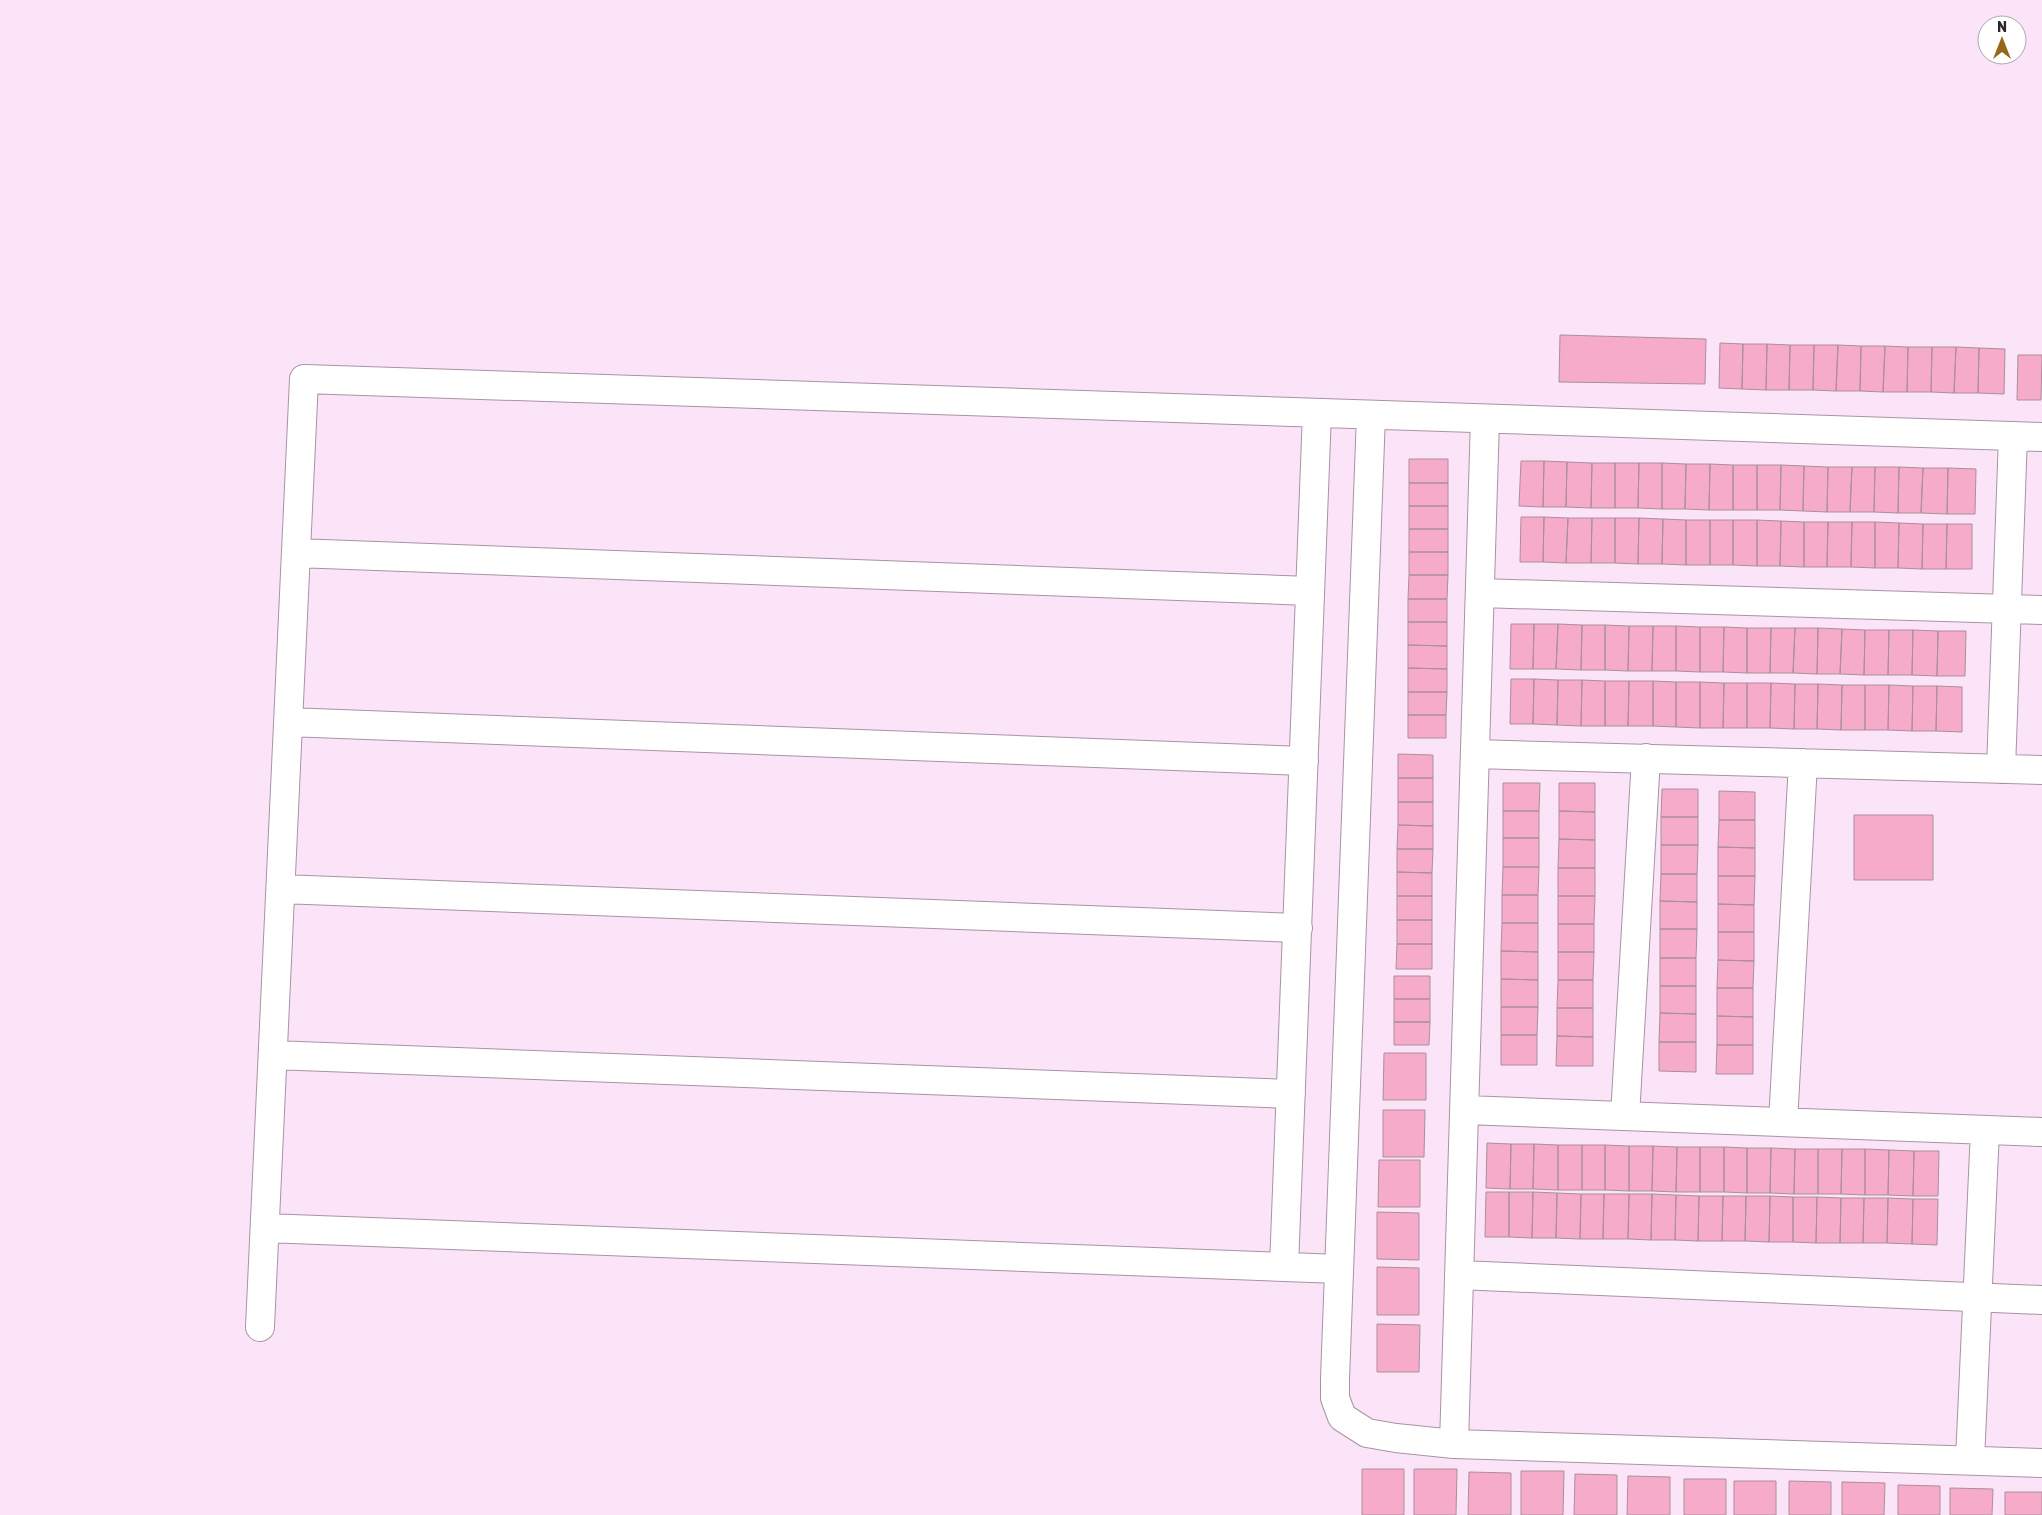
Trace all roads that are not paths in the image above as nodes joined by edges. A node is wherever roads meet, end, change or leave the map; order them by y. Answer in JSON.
{"nodes":[{"id":1,"x":1317,"y":413,"type":"junction"},
{"id":2,"x":1371,"y":415,"type":"junction"},
{"id":3,"x":1485,"y":419,"type":"junction"},
{"id":4,"x":2013,"y":436,"type":"junction"},
{"id":5,"x":2042,"y":437,"type":"edge"},
{"id":6,"x":296,"y":553,"type":"junction"},
{"id":7,"x":1310,"y":591,"type":"junction"},
{"id":8,"x":1480,"y":593,"type":"junction"},
{"id":9,"x":2007,"y":608,"type":"junction"},
{"id":10,"x":2042,"y":610,"type":"edge"},
{"id":11,"x":288,"y":722,"type":"junction"},
{"id":12,"x":1475,"y":754,"type":"junction"},
{"id":13,"x":1646,"y":758,"type":"junction"},
{"id":14,"x":1304,"y":761,"type":"junction"},
{"id":15,"x":1803,"y":763,"type":"junction"},
{"id":16,"x":2001,"y":769,"type":"junction"},
{"id":17,"x":2042,"y":770,"type":"edge"},
{"id":18,"x":281,"y":889,"type":"junction"},
{"id":19,"x":1298,"y":928,"type":"junction"},
{"id":20,"x":273,"y":1055,"type":"junction"},
{"id":21,"x":1291,"y":1094,"type":"junction"},
{"id":22,"x":1465,"y":1110,"type":"junction"},
{"id":23,"x":1625,"y":1116,"type":"junction"},
{"id":24,"x":1783,"y":1122,"type":"junction"},
{"id":25,"x":1985,"y":1130,"type":"junction"},
{"id":26,"x":2042,"y":1132,"type":"edge"},
{"id":27,"x":265,"y":1228,"type":"junction"},
{"id":28,"x":1284,"y":1267,"type":"junction"},
{"id":29,"x":1339,"y":1269,"type":"junction"},
{"id":30,"x":1460,"y":1275,"type":"junction"},
{"id":31,"x":1978,"y":1297,"type":"junction"},
{"id":32,"x":2042,"y":1300,"type":"edge"},
{"id":33,"x":260,"y":1327,"type":"dead end"},
{"id":34,"x":1454,"y":1444,"type":"junction"},
{"id":35,"x":1970,"y":1460,"type":"junction"},
{"id":36,"x":2042,"y":1463,"type":"edge"}],
"edges":[{"from":1,"to":2,"type":"street"},
{"from":1,"to":6,"type":"street"},
{"from":1,"to":7,"type":"street"},
{"from":2,"to":3,"type":"street"},
{"from":2,"to":29,"type":"street"},
{"from":3,"to":4,"type":"street"},
{"from":3,"to":8,"type":"street"},
{"from":4,"to":5,"type":"street"},
{"from":4,"to":9,"type":"street"},
{"from":6,"to":7,"type":"street"},
{"from":6,"to":11,"type":"street"},
{"from":7,"to":14,"type":"street"},
{"from":8,"to":9,"type":"street"},
{"from":8,"to":12,"type":"street"},
{"from":9,"to":10,"type":"street"},
{"from":9,"to":16,"type":"street"},
{"from":11,"to":14,"type":"street"},
{"from":11,"to":18,"type":"street"},
{"from":12,"to":13,"type":"street"},
{"from":12,"to":22,"type":"street"},
{"from":13,"to":15,"type":"street"},
{"from":13,"to":23,"type":"street"},
{"from":14,"to":19,"type":"street"},
{"from":15,"to":16,"type":"street"},
{"from":15,"to":24,"type":"street"},
{"from":16,"to":17,"type":"street"},
{"from":18,"to":19,"type":"street"},
{"from":18,"to":20,"type":"street"},
{"from":19,"to":21,"type":"street"},
{"from":20,"to":21,"type":"street"},
{"from":20,"to":27,"type":"street"},
{"from":21,"to":28,"type":"street"},
{"from":22,"to":23,"type":"street"},
{"from":22,"to":30,"type":"street"},
{"from":23,"to":24,"type":"street"},
{"from":24,"to":25,"type":"street"},
{"from":25,"to":26,"type":"street"},
{"from":25,"to":31,"type":"street"},
{"from":27,"to":28,"type":"street"},
{"from":27,"to":33,"type":"street"},
{"from":28,"to":29,"type":"street"},
{"from":29,"to":34,"type":"street"},
{"from":30,"to":31,"type":"street"},
{"from":30,"to":34,"type":"street"},
{"from":31,"to":32,"type":"street"},
{"from":31,"to":35,"type":"street"},
{"from":34,"to":35,"type":"street"},
{"from":35,"to":36,"type":"street"}]}
